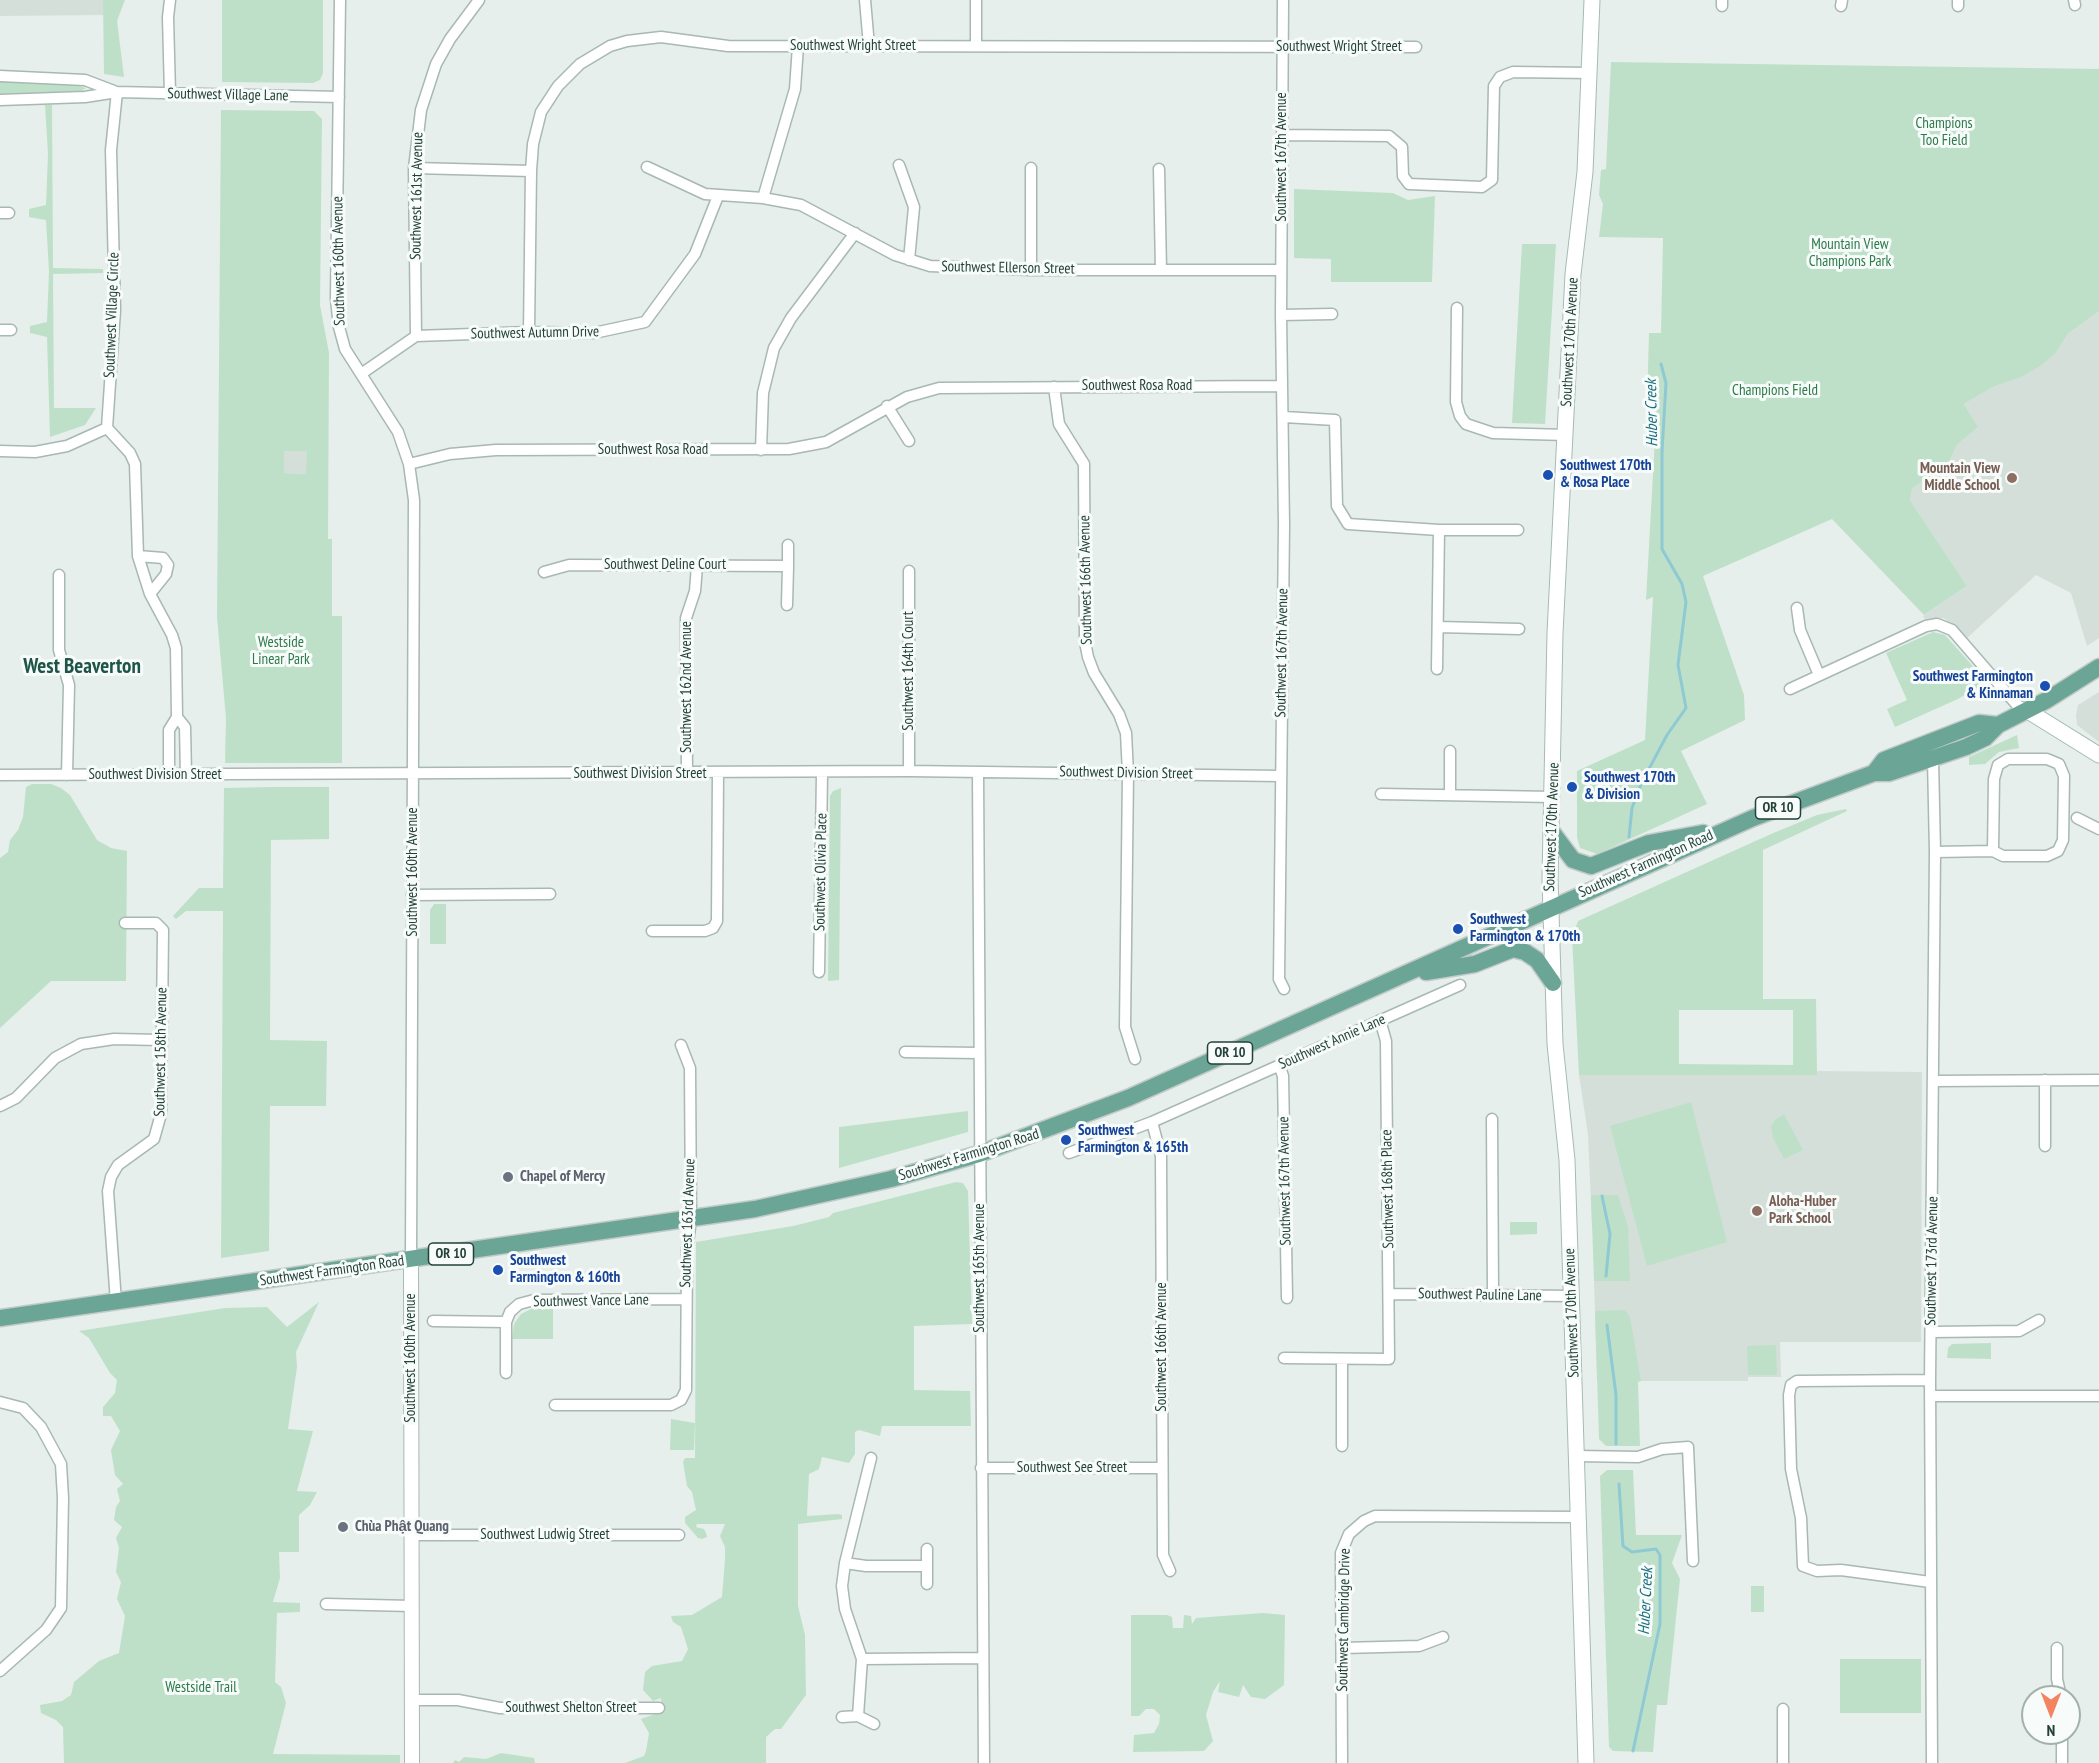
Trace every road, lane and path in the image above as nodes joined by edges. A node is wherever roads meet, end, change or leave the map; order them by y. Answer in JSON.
{"nodes":[{"id":1,"x":170,"y":0,"type":"edge"},
{"id":2,"x":340,"y":0,"type":"edge"},
{"id":3,"x":865,"y":0,"type":"edge"},
{"id":4,"x":976,"y":0,"type":"edge"},
{"id":5,"x":1283,"y":0,"type":"edge"},
{"id":6,"x":1592,"y":0,"type":"edge"},
{"id":7,"x":472,"y":2,"type":"edge"},
{"id":8,"x":976,"y":45,"type":"junction"},
{"id":9,"x":798,"y":46,"type":"junction"},
{"id":10,"x":869,"y":46,"type":"junction"},
{"id":11,"x":1283,"y":47,"type":"junction"},
{"id":12,"x":1416,"y":47,"type":"dead end"},
{"id":13,"x":1590,"y":73,"type":"junction"},
{"id":14,"x":0,"y":76,"type":"edge"},
{"id":15,"x":117,"y":92,"type":"junction"},
{"id":16,"x":170,"y":94,"type":"junction"},
{"id":17,"x":339,"y":97,"type":"junction"},
{"id":18,"x":0,"y":100,"type":"edge"},
{"id":19,"x":1282,"y":135,"type":"junction"},
{"id":20,"x":899,"y":165,"type":"dead end"},
{"id":21,"x":647,"y":167,"type":"dead end"},
{"id":22,"x":414,"y":168,"type":"junction"},
{"id":23,"x":1031,"y":168,"type":"dead end"},
{"id":24,"x":1159,"y":169,"type":"dead end"},
{"id":25,"x":531,"y":171,"type":"junction"},
{"id":26,"x":718,"y":196,"type":"junction"},
{"id":27,"x":763,"y":198,"type":"junction"},
{"id":28,"x":855,"y":233,"type":"junction"},
{"id":29,"x":909,"y":260,"type":"junction"},
{"id":30,"x":1031,"y":270,"type":"junction"},
{"id":31,"x":1161,"y":270,"type":"junction"},
{"id":32,"x":1281,"y":270,"type":"junction"},
{"id":33,"x":1457,"y":308,"type":"dead end"},
{"id":34,"x":1332,"y":314,"type":"dead end"},
{"id":35,"x":1281,"y":315,"type":"junction"},
{"id":36,"x":529,"y":332,"type":"junction"},
{"id":37,"x":416,"y":336,"type":"junction"},
{"id":38,"x":361,"y":374,"type":"junction"},
{"id":39,"x":1282,"y":386,"type":"junction"},
{"id":40,"x":1054,"y":387,"type":"junction"},
{"id":41,"x":887,"y":406,"type":"junction"},
{"id":42,"x":1284,"y":417,"type":"junction"},
{"id":43,"x":107,"y":428,"type":"junction"},
{"id":44,"x":1566,"y":435,"type":"junction"},
{"id":45,"x":909,"y":441,"type":"dead end"},
{"id":46,"x":761,"y":450,"type":"junction"},
{"id":47,"x":0,"y":451,"type":"edge"},
{"id":48,"x":409,"y":464,"type":"junction"},
{"id":49,"x":1439,"y":530,"type":"junction"},
{"id":50,"x":1518,"y":530,"type":"dead end"},
{"id":51,"x":788,"y":545,"type":"dead end"},
{"id":52,"x":138,"y":556,"type":"junction"},
{"id":53,"x":697,"y":566,"type":"junction"},
{"id":54,"x":788,"y":566,"type":"junction"},
{"id":55,"x":909,"y":571,"type":"dead end"},
{"id":56,"x":544,"y":572,"type":"dead end"},
{"id":57,"x":58,"y":575,"type":"dead end"},
{"id":58,"x":150,"y":594,"type":"junction"},
{"id":59,"x":787,"y":605,"type":"dead end"},
{"id":60,"x":1797,"y":608,"type":"dead end"},
{"id":61,"x":1438,"y":627,"type":"junction"},
{"id":62,"x":1519,"y":628,"type":"dead end"},
{"id":63,"x":2099,"y":667,"type":"edge"},
{"id":64,"x":1437,"y":669,"type":"dead end"},
{"id":65,"x":1819,"y":675,"type":"junction"},
{"id":66,"x":1790,"y":689,"type":"dead end"},
{"id":67,"x":2028,"y":711,"type":"junction"},
{"id":68,"x":177,"y":717,"type":"junction"},
{"id":69,"x":1998,"y":725,"type":"junction"},
{"id":70,"x":1450,"y":751,"type":"dead end"},
{"id":71,"x":2096,"y":755,"type":"edge"},
{"id":72,"x":1933,"y":759,"type":"junction"},
{"id":73,"x":2099,"y":770,"type":"edge"},
{"id":74,"x":909,"y":771,"type":"junction"},
{"id":75,"x":978,"y":772,"type":"junction"},
{"id":76,"x":1128,"y":772,"type":"junction"},
{"id":77,"x":687,"y":773,"type":"junction"},
{"id":78,"x":718,"y":773,"type":"junction"},
{"id":79,"x":822,"y":773,"type":"junction"},
{"id":80,"x":1874,"y":773,"type":"junction"},
{"id":81,"x":413,"y":774,"type":"junction"},
{"id":82,"x":0,"y":775,"type":"edge"},
{"id":83,"x":67,"y":775,"type":"junction"},
{"id":84,"x":169,"y":775,"type":"junction"},
{"id":85,"x":186,"y":775,"type":"junction"},
{"id":86,"x":1281,"y":776,"type":"junction"},
{"id":87,"x":1381,"y":794,"type":"dead end"},
{"id":88,"x":1450,"y":795,"type":"junction"},
{"id":89,"x":1553,"y":797,"type":"junction"},
{"id":90,"x":2077,"y":819,"type":"dead end"},
{"id":91,"x":1733,"y":827,"type":"junction"},
{"id":92,"x":2099,"y":829,"type":"edge"},
{"id":93,"x":1552,"y":832,"type":"junction"},
{"id":94,"x":1993,"y":851,"type":"junction"},
{"id":95,"x":1935,"y":852,"type":"junction"},
{"id":96,"x":550,"y":894,"type":"dead end"},
{"id":97,"x":412,"y":895,"type":"junction"},
{"id":98,"x":1550,"y":907,"type":"junction"},
{"id":99,"x":125,"y":923,"type":"dead end"},
{"id":100,"x":652,"y":931,"type":"dead end"},
{"id":101,"x":819,"y":972,"type":"dead end"},
{"id":102,"x":1401,"y":976,"type":"junction"},
{"id":103,"x":1553,"y":983,"type":"junction"},
{"id":104,"x":1460,"y":985,"type":"dead end"},
{"id":105,"x":1284,"y":989,"type":"dead end"},
{"id":106,"x":1380,"y":1020,"type":"junction"},
{"id":107,"x":160,"y":1040,"type":"junction"},
{"id":108,"x":681,"y":1046,"type":"dead end"},
{"id":109,"x":905,"y":1052,"type":"dead end"},
{"id":110,"x":979,"y":1053,"type":"junction"},
{"id":111,"x":1136,"y":1059,"type":"dead end"},
{"id":112,"x":1280,"y":1065,"type":"junction"},
{"id":113,"x":2045,"y":1080,"type":"junction"},
{"id":114,"x":2099,"y":1080,"type":"edge"},
{"id":115,"x":1934,"y":1081,"type":"junction"},
{"id":116,"x":0,"y":1106,"type":"edge"},
{"id":117,"x":1492,"y":1119,"type":"dead end"},
{"id":118,"x":1152,"y":1122,"type":"junction"},
{"id":119,"x":2045,"y":1146,"type":"dead end"},
{"id":120,"x":1069,"y":1153,"type":"dead end"},
{"id":121,"x":980,"y":1154,"type":"junction"},
{"id":122,"x":691,"y":1220,"type":"junction"},
{"id":123,"x":411,"y":1259,"type":"junction"},
{"id":124,"x":1389,"y":1294,"type":"junction"},
{"id":125,"x":1493,"y":1295,"type":"junction"},
{"id":126,"x":1572,"y":1296,"type":"junction"},
{"id":127,"x":1287,"y":1298,"type":"dead end"},
{"id":128,"x":686,"y":1299,"type":"junction"},
{"id":129,"x":116,"y":1302,"type":"junction"},
{"id":130,"x":0,"y":1318,"type":"edge"},
{"id":131,"x":2039,"y":1320,"type":"dead end"},
{"id":132,"x":433,"y":1321,"type":"dead end"},
{"id":133,"x":506,"y":1322,"type":"junction"},
{"id":134,"x":1931,"y":1332,"type":"junction"},
{"id":135,"x":1284,"y":1358,"type":"dead end"},
{"id":136,"x":1342,"y":1359,"type":"junction"},
{"id":137,"x":506,"y":1373,"type":"dead end"},
{"id":138,"x":1930,"y":1380,"type":"junction"},
{"id":139,"x":1930,"y":1396,"type":"junction"},
{"id":140,"x":2099,"y":1396,"type":"edge"},
{"id":141,"x":0,"y":1402,"type":"edge"},
{"id":142,"x":555,"y":1405,"type":"dead end"},
{"id":143,"x":1342,"y":1446,"type":"dead end"},
{"id":144,"x":1576,"y":1456,"type":"junction"},
{"id":145,"x":871,"y":1458,"type":"dead end"},
{"id":146,"x":981,"y":1468,"type":"junction"},
{"id":147,"x":1162,"y":1468,"type":"junction"},
{"id":148,"x":1578,"y":1517,"type":"junction"},
{"id":149,"x":412,"y":1535,"type":"junction"},
{"id":150,"x":679,"y":1535,"type":"dead end"},
{"id":151,"x":927,"y":1549,"type":"dead end"},
{"id":152,"x":1693,"y":1561,"type":"dead end"},
{"id":153,"x":845,"y":1563,"type":"junction"},
{"id":154,"x":927,"y":1566,"type":"junction"},
{"id":155,"x":1170,"y":1571,"type":"dead end"},
{"id":156,"x":1930,"y":1582,"type":"junction"},
{"id":157,"x":927,"y":1584,"type":"dead end"},
{"id":158,"x":326,"y":1604,"type":"dead end"},
{"id":159,"x":412,"y":1606,"type":"junction"},
{"id":160,"x":1443,"y":1637,"type":"dead end"},
{"id":161,"x":1343,"y":1648,"type":"junction"},
{"id":162,"x":2057,"y":1648,"type":"dead end"},
{"id":163,"x":982,"y":1658,"type":"junction"},
{"id":164,"x":861,"y":1659,"type":"junction"},
{"id":165,"x":0,"y":1671,"type":"edge"},
{"id":166,"x":2058,"y":1685,"type":"edge"},
{"id":167,"x":412,"y":1700,"type":"junction"},
{"id":168,"x":659,"y":1708,"type":"dead end"},
{"id":169,"x":1783,"y":1709,"type":"dead end"},
{"id":170,"x":858,"y":1716,"type":"junction"},
{"id":171,"x":842,"y":1717,"type":"dead end"},
{"id":172,"x":874,"y":1724,"type":"dead end"},
{"id":173,"x":2062,"y":1745,"type":"edge"},
{"id":174,"x":412,"y":1763,"type":"edge"},
{"id":175,"x":984,"y":1763,"type":"edge"},
{"id":176,"x":1342,"y":1763,"type":"edge"},
{"id":177,"x":1586,"y":1763,"type":"edge"},
{"id":178,"x":1783,"y":1763,"type":"edge"},
{"id":179,"x":1932,"y":1763,"type":"edge"},
{"id":180,"x":2062,"y":1763,"type":"edge"}],
"edges":[{"from":1,"to":16,"type":"street"},
{"from":2,"to":17,"type":"street","name":"Southwest 160th Avenue"},
{"from":3,"to":10,"type":"street"},
{"from":4,"to":8,"type":"street"},
{"from":5,"to":11,"type":"street","name":"Southwest 167th Avenue"},
{"from":6,"to":13,"type":"main road","name":"Southwest 170th Avenue"},
{"from":7,"to":22,"type":"street","name":"Southwest 161st Avenue"},
{"from":8,"to":10,"type":"street","name":"Southwest Wright Street"},
{"from":8,"to":11,"type":"street","name":"Southwest Wright Street"},
{"from":9,"to":10,"type":"street","name":"Southwest Wright Street"},
{"from":9,"to":25,"type":"street","name":"Southwest Wright Street"},
{"from":9,"to":27,"type":"street"},
{"from":11,"to":12,"type":"street","name":"Southwest Wright Street"},
{"from":11,"to":19,"type":"street","name":"Southwest 167th Avenue"},
{"from":13,"to":19,"type":"street"},
{"from":13,"to":44,"type":"main road","name":"Southwest 170th Avenue"},
{"from":14,"to":15,"type":"street","name":"Southwest Village Lane"},
{"from":15,"to":16,"type":"street","name":"Southwest Village Lane"},
{"from":15,"to":18,"type":"street","name":"Southwest Village Lane"},
{"from":15,"to":43,"type":"street","name":"Southwest Village Circle"},
{"from":16,"to":17,"type":"street","name":"Southwest Village Lane"},
{"from":17,"to":38,"type":"street","name":"Southwest 160th Avenue"},
{"from":19,"to":32,"type":"street","name":"Southwest 167th Avenue"},
{"from":20,"to":29,"type":"street"},
{"from":21,"to":26,"type":"street","name":"Southwest Ellerson Street"},
{"from":22,"to":25,"type":"street"},
{"from":22,"to":37,"type":"street","name":"Southwest 161st Avenue"},
{"from":23,"to":30,"type":"street"},
{"from":24,"to":31,"type":"street"},
{"from":25,"to":36,"type":"street","name":"Southwest Wright Street"},
{"from":26,"to":27,"type":"street","name":"Southwest Ellerson Street"},
{"from":26,"to":36,"type":"street","name":"Southwest Autumn Drive"},
{"from":27,"to":28,"type":"street","name":"Southwest Ellerson Street"},
{"from":28,"to":29,"type":"street","name":"Southwest Ellerson Street"},
{"from":28,"to":46,"type":"street"},
{"from":29,"to":30,"type":"street","name":"Southwest Ellerson Street"},
{"from":30,"to":31,"type":"street","name":"Southwest Ellerson Street"},
{"from":31,"to":32,"type":"street","name":"Southwest Ellerson Street"},
{"from":32,"to":35,"type":"street","name":"Southwest 167th Avenue"},
{"from":33,"to":44,"type":"street"},
{"from":34,"to":35,"type":"street"},
{"from":35,"to":39,"type":"street","name":"Southwest 167th Avenue"},
{"from":36,"to":37,"type":"street","name":"Southwest Autumn Drive"},
{"from":37,"to":38,"type":"street"},
{"from":38,"to":48,"type":"street","name":"Southwest 160th Avenue"},
{"from":39,"to":40,"type":"street","name":"Southwest Rosa Road"},
{"from":39,"to":42,"type":"street","name":"Southwest 167th Avenue"},
{"from":40,"to":41,"type":"street","name":"Southwest Rosa Road"},
{"from":40,"to":76,"type":"street","name":"Southwest 166th Avenue"},
{"from":41,"to":45,"type":"street"},
{"from":41,"to":46,"type":"street","name":"Southwest Rosa Road"},
{"from":42,"to":49,"type":"street"},
{"from":42,"to":86,"type":"street","name":"Southwest 167th Avenue"},
{"from":43,"to":47,"type":"street"},
{"from":43,"to":52,"type":"street"},
{"from":44,"to":89,"type":"main road","name":"Southwest 170th Avenue"},
{"from":46,"to":48,"type":"street","name":"Southwest Rosa Road"},
{"from":48,"to":81,"type":"street","name":"Southwest 160th Avenue"},
{"from":49,"to":50,"type":"street"},
{"from":49,"to":61,"type":"street"},
{"from":51,"to":54,"type":"street"},
{"from":52,"to":58,"type":"street"},
{"from":52,"to":58,"type":"street"},
{"from":53,"to":54,"type":"street","name":"Southwest Deline Court"},
{"from":53,"to":56,"type":"street","name":"Southwest Deline Court"},
{"from":53,"to":77,"type":"street","name":"Southwest 162nd Avenue"},
{"from":54,"to":59,"type":"street"},
{"from":55,"to":74,"type":"street","name":"Southwest 164th Court"},
{"from":57,"to":83,"type":"street"},
{"from":58,"to":68,"type":"street"},
{"from":60,"to":65,"type":"street"},
{"from":61,"to":62,"type":"street"},
{"from":61,"to":64,"type":"street"},
{"from":63,"to":67,"type":"main road","name":"Southwest Farmington Road","number":"OR 10"},
{"from":65,"to":66,"type":"street"},
{"from":65,"to":67,"type":"street"},
{"from":67,"to":69,"type":"main road","name":"Southwest Farmington Road","number":"OR 10"},
{"from":67,"to":71,"type":"main road"},
{"from":68,"to":84,"type":"street"},
{"from":68,"to":85,"type":"street"},
{"from":69,"to":72,"type":"main road","name":"Southwest Farmington Road","number":"OR 10"},
{"from":69,"to":80,"type":"main road","name":"Southwest Farmington Road","number":"OR 10"},
{"from":70,"to":88,"type":"street"},
{"from":71,"to":73,"type":"main road"},
{"from":72,"to":80,"type":"main road","name":"Southwest Farmington Road","number":"OR 10"},
{"from":72,"to":95,"type":"street","name":"Southwest 173rd Avenue"},
{"from":74,"to":75,"type":"street","name":"Southwest Division Street"},
{"from":74,"to":79,"type":"street","name":"Southwest Division Street"},
{"from":75,"to":76,"type":"street","name":"Southwest Division Street"},
{"from":75,"to":110,"type":"street","name":"Southwest 165th Avenue"},
{"from":76,"to":86,"type":"street","name":"Southwest Division Street"},
{"from":76,"to":111,"type":"street","name":"Southwest 166th Avenue"},
{"from":77,"to":78,"type":"street","name":"Southwest Division Street"},
{"from":77,"to":81,"type":"street","name":"Southwest Division Street"},
{"from":78,"to":79,"type":"street","name":"Southwest Division Street"},
{"from":78,"to":100,"type":"street"},
{"from":79,"to":101,"type":"street","name":"Southwest Olivia Place"},
{"from":80,"to":91,"type":"main road","name":"Southwest Farmington Road","number":"OR 10"},
{"from":81,"to":85,"type":"street","name":"Southwest Division Street"},
{"from":81,"to":97,"type":"street","name":"Southwest 160th Avenue"},
{"from":82,"to":83,"type":"street","name":"Southwest Division Street"},
{"from":83,"to":84,"type":"street","name":"Southwest Division Street"},
{"from":84,"to":85,"type":"street","name":"Southwest Division Street"},
{"from":86,"to":105,"type":"street","name":"Southwest 167th Avenue"},
{"from":87,"to":88,"type":"street"},
{"from":88,"to":89,"type":"street"},
{"from":89,"to":93,"type":"main road","name":"Southwest 170th Avenue"},
{"from":90,"to":92,"type":"street"},
{"from":91,"to":93,"type":"main road"},
{"from":91,"to":98,"type":"main road","name":"Southwest Farmington Road","number":"OR 10"},
{"from":93,"to":98,"type":"main road","name":"Southwest 170th Avenue"},
{"from":94,"to":94,"type":"street"},
{"from":94,"to":95,"type":"street"},
{"from":95,"to":115,"type":"street","name":"Southwest 173rd Avenue"},
{"from":96,"to":97,"type":"street"},
{"from":97,"to":123,"type":"street","name":"Southwest 160th Avenue"},
{"from":98,"to":102,"type":"main road","name":"Southwest Farmington Road","number":"OR 10"},
{"from":98,"to":103,"type":"main road","name":"Southwest 170th Avenue"},
{"from":99,"to":107,"type":"street","name":"Southwest 158th Avenue"},
{"from":102,"to":103,"type":"main road"},
{"from":102,"to":121,"type":"main road","name":"Southwest Farmington Road","number":"OR 10"},
{"from":103,"to":126,"type":"main road","name":"Southwest 170th Avenue"},
{"from":104,"to":106,"type":"street","name":"Southwest Annie Lane"},
{"from":106,"to":112,"type":"street","name":"Southwest Annie Lane"},
{"from":106,"to":124,"type":"street","name":"Southwest 168th Place"},
{"from":107,"to":116,"type":"street"},
{"from":107,"to":129,"type":"street","name":"Southwest 158th Avenue"},
{"from":108,"to":122,"type":"street","name":"Southwest 163rd Avenue"},
{"from":109,"to":110,"type":"street"},
{"from":110,"to":121,"type":"street","name":"Southwest 165th Avenue"},
{"from":112,"to":118,"type":"street","name":"Southwest Annie Lane"},
{"from":112,"to":127,"type":"street","name":"Southwest 167th Avenue"},
{"from":113,"to":114,"type":"street"},
{"from":113,"to":115,"type":"street"},
{"from":113,"to":119,"type":"street"},
{"from":115,"to":134,"type":"street","name":"Southwest 173rd Avenue"},
{"from":117,"to":125,"type":"street"},
{"from":118,"to":120,"type":"street","name":"Southwest Annie Lane"},
{"from":118,"to":147,"type":"street","name":"Southwest 166th Avenue"},
{"from":121,"to":122,"type":"main road","name":"Southwest Farmington Road","number":"OR 10"},
{"from":121,"to":146,"type":"street","name":"Southwest 165th Avenue"},
{"from":122,"to":123,"type":"main road","name":"Southwest Farmington Road","number":"OR 10"},
{"from":122,"to":128,"type":"street","name":"Southwest 163rd Avenue"},
{"from":123,"to":129,"type":"main road","name":"Southwest Farmington Road","number":"OR 10"},
{"from":123,"to":149,"type":"street","name":"Southwest 160th Avenue"},
{"from":124,"to":125,"type":"street","name":"Southwest Pauline Lane"},
{"from":124,"to":136,"type":"street","name":"Southwest 168th Place"},
{"from":125,"to":126,"type":"street","name":"Southwest Pauline Lane"},
{"from":126,"to":144,"type":"main road","name":"Southwest 170th Avenue"},
{"from":128,"to":133,"type":"street","name":"Southwest Vance Lane"},
{"from":128,"to":142,"type":"street","name":"Southwest 163rd Avenue"},
{"from":129,"to":130,"type":"main road","name":"Southwest Farmington Road","number":"OR 10"},
{"from":131,"to":134,"type":"street"},
{"from":132,"to":133,"type":"street"},
{"from":133,"to":137,"type":"street"},
{"from":134,"to":138,"type":"street","name":"Southwest 173rd Avenue"},
{"from":135,"to":136,"type":"street"},
{"from":136,"to":143,"type":"street"},
{"from":138,"to":139,"type":"street","name":"Southwest 173rd Avenue"},
{"from":138,"to":156,"type":"street"},
{"from":139,"to":140,"type":"street"},
{"from":139,"to":156,"type":"street","name":"Southwest 173rd Avenue"},
{"from":141,"to":165,"type":"street"},
{"from":144,"to":148,"type":"main road","name":"Southwest 170th Avenue"},
{"from":144,"to":152,"type":"street"},
{"from":145,"to":153,"type":"street"},
{"from":146,"to":147,"type":"street","name":"Southwest See Street"},
{"from":146,"to":163,"type":"street","name":"Southwest 165th Avenue"},
{"from":147,"to":155,"type":"street","name":"Southwest 166th Avenue"},
{"from":148,"to":161,"type":"street","name":"Southwest Cambridge Drive"},
{"from":148,"to":177,"type":"main road","name":"Southwest 170th Avenue"},
{"from":149,"to":150,"type":"street","name":"Southwest Ludwig Street"},
{"from":149,"to":159,"type":"street","name":"Southwest 160th Avenue"},
{"from":151,"to":154,"type":"street"},
{"from":153,"to":154,"type":"street"},
{"from":153,"to":164,"type":"street"},
{"from":154,"to":157,"type":"street"},
{"from":156,"to":179,"type":"street","name":"Southwest 173rd Avenue"},
{"from":158,"to":159,"type":"street"},
{"from":159,"to":167,"type":"street","name":"Southwest 160th Avenue"},
{"from":160,"to":161,"type":"street"},
{"from":161,"to":176,"type":"street","name":"Southwest Cambridge Drive"},
{"from":162,"to":166,"type":"street"},
{"from":163,"to":164,"type":"street"},
{"from":163,"to":175,"type":"street","name":"Southwest 165th Avenue"},
{"from":164,"to":170,"type":"street"},
{"from":167,"to":168,"type":"street","name":"Southwest Shelton Street"},
{"from":167,"to":174,"type":"street","name":"Southwest 160th Avenue"},
{"from":169,"to":178,"type":"street"},
{"from":170,"to":171,"type":"street"},
{"from":170,"to":172,"type":"street"},
{"from":173,"to":180,"type":"street"}]}
